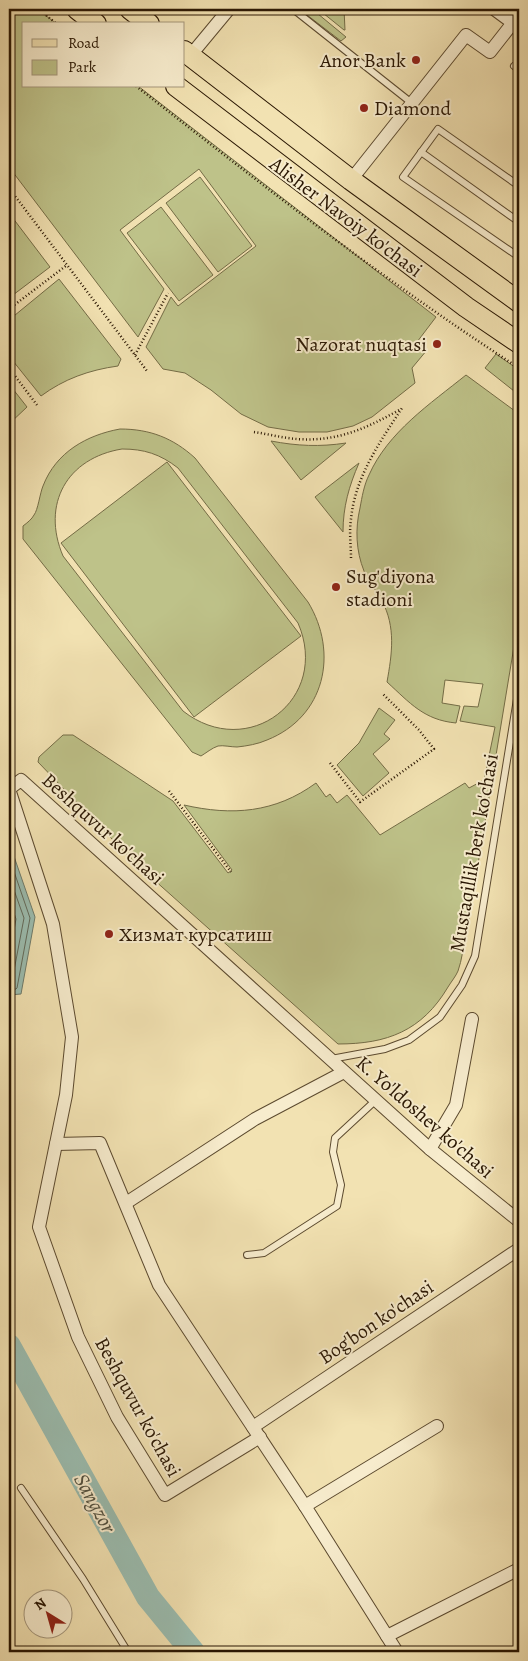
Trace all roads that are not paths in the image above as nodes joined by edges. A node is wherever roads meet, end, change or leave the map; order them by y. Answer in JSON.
{"nodes":[{"id":1,"x":77,"y":9,"type":"edge"},
{"id":2,"x":130,"y":9,"type":"edge"},
{"id":3,"x":229,"y":9,"type":"edge"},
{"id":4,"x":293,"y":9,"type":"edge"},
{"id":5,"x":494,"y":9,"type":"edge"},
{"id":6,"x":516,"y":19,"type":"edge"},
{"id":7,"x":93,"y":22,"type":"edge"},
{"id":8,"x":147,"y":22,"type":"edge"},
{"id":9,"x":187,"y":53,"type":"edge"},
{"id":10,"x":179,"y":88,"type":"edge"},
{"id":11,"x":413,"y":104,"type":"junction"},
{"id":12,"x":421,"y":152,"type":"junction"},
{"id":13,"x":351,"y":180,"type":"junction"},
{"id":14,"x":519,"y":186,"type":"edge"},
{"id":15,"x":519,"y":222,"type":"edge"},
{"id":16,"x":519,"y":257,"type":"edge"},
{"id":17,"x":519,"y":302,"type":"edge"},
{"id":18,"x":519,"y":343,"type":"edge"},
{"id":19,"x":519,"y":687,"type":"edge"},
{"id":20,"x":472,"y":1019,"type":"dead end"},
{"id":21,"x":330,"y":1059,"type":"junction"},
{"id":22,"x":344,"y":1072,"type":"junction"},
{"id":23,"x":376,"y":1100,"type":"junction"},
{"id":24,"x":56,"y":1144,"type":"junction"},
{"id":25,"x":430,"y":1149,"type":"junction"},
{"id":26,"x":126,"y":1203,"type":"junction"},
{"id":27,"x":519,"y":1221,"type":"edge"},
{"id":28,"x":519,"y":1249,"type":"edge"},
{"id":29,"x":247,"y":1255,"type":"dead end"},
{"id":30,"x":437,"y":1426,"type":"dead end"},
{"id":31,"x":257,"y":1432,"type":"junction"},
{"id":32,"x":22,"y":1488,"type":"dead end"},
{"id":33,"x":305,"y":1506,"type":"junction"},
{"id":34,"x":519,"y":1569,"type":"edge"},
{"id":35,"x":387,"y":1636,"type":"junction"},
{"id":36,"x":128,"y":1652,"type":"edge"},
{"id":37,"x":397,"y":1652,"type":"edge"}],
"edges":[{"from":1,"to":7,"type":"main road"},
{"from":2,"to":8,"type":"main road"},
{"from":3,"to":9,"type":"street"},
{"from":4,"to":11,"type":"lane"},
{"from":5,"to":6,"type":"street"},
{"from":6,"to":11,"type":"street"},
{"from":9,"to":13,"type":"main road","name":"Alisher Navoiy ko'chasi"},
{"from":10,"to":18,"type":"main road","name":"Alisher Navoiy ko'chasi"},
{"from":11,"to":13,"type":"street"},
{"from":12,"to":14,"type":"lane"},
{"from":12,"to":15,"type":"lane"},
{"from":12,"to":16,"type":"lane"},
{"from":13,"to":17,"type":"main road","name":"Alisher Navoiy ko'chasi"},
{"from":19,"to":21,"type":"lane","name":"Mustaqillik berk ko'chasi"},
{"from":20,"to":25,"type":"street"},
{"from":21,"to":22,"type":"street","name":"K. Yo'ldoshev ko'chasi"},
{"from":21,"to":24,"type":"street","name":"Beshquvur ko'chasi"},
{"from":22,"to":23,"type":"street","name":"K. Yo'ldoshev ko'chasi"},
{"from":22,"to":26,"type":"street"},
{"from":23,"to":25,"type":"street","name":"K. Yo'ldoshev ko'chasi"},
{"from":23,"to":29,"type":"lane"},
{"from":24,"to":26,"type":"street"},
{"from":24,"to":31,"type":"street","name":"Beshquvur ko'chasi"},
{"from":25,"to":27,"type":"street","name":"K. Yo'ldoshev ko'chasi"},
{"from":26,"to":31,"type":"street"},
{"from":28,"to":31,"type":"street","name":"Bog'bon ko'chasi"},
{"from":30,"to":33,"type":"street"},
{"from":31,"to":33,"type":"street"},
{"from":32,"to":36,"type":"lane"},
{"from":33,"to":35,"type":"street"},
{"from":34,"to":35,"type":"street"},
{"from":35,"to":37,"type":"street"}]}
